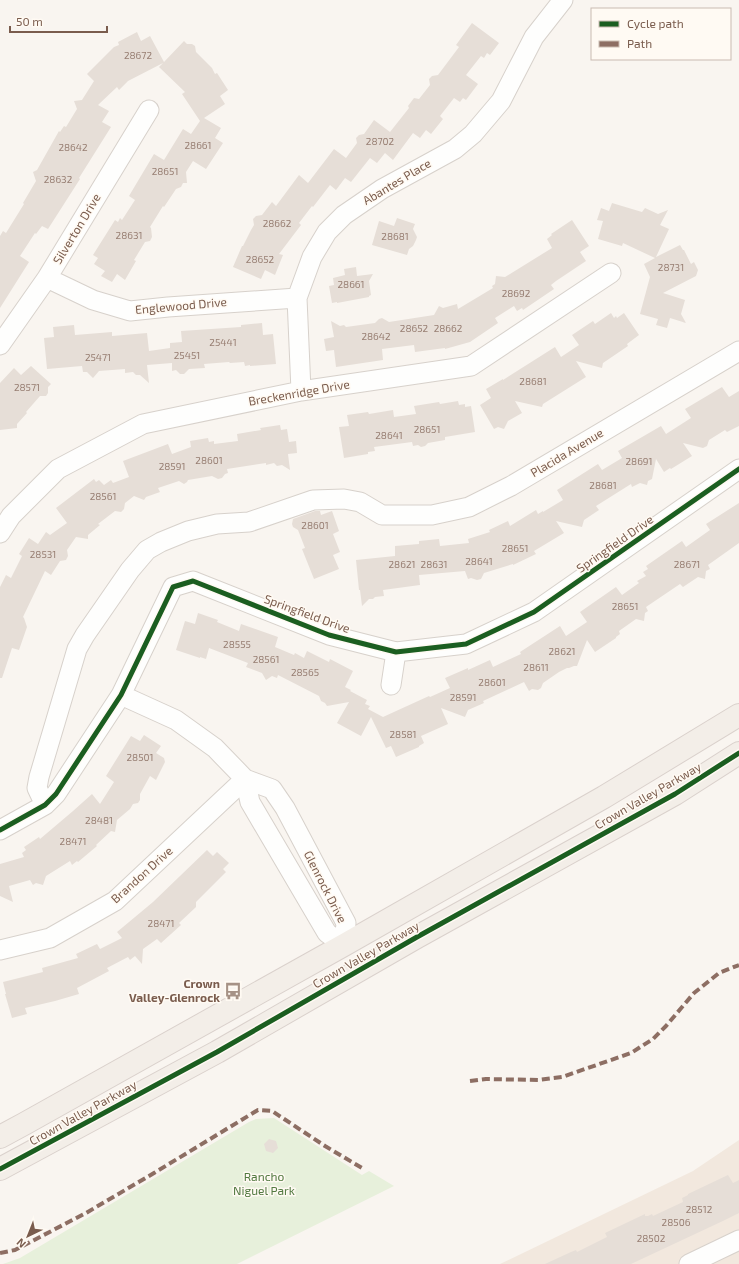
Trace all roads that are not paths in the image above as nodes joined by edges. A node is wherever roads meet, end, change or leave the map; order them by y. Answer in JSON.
{"nodes":[{"id":1,"x":563,"y":0,"type":"edge"},
{"id":2,"x":149,"y":110,"type":"dead end"},
{"id":3,"x":611,"y":273,"type":"dead end"},
{"id":4,"x":47,"y":278,"type":"junction"},
{"id":5,"x":297,"y":298,"type":"junction"},
{"id":6,"x":0,"y":346,"type":"edge"},
{"id":7,"x":739,"y":351,"type":"edge"},
{"id":8,"x":301,"y":391,"type":"junction"},
{"id":9,"x":739,"y":469,"type":"edge"},
{"id":10,"x":0,"y":534,"type":"edge"},
{"id":11,"x":396,"y":652,"type":"junction"},
{"id":12,"x":391,"y":685,"type":"dead end"},
{"id":13,"x":121,"y":695,"type":"junction"},
{"id":14,"x":739,"y":715,"type":"edge"},
{"id":15,"x":739,"y":753,"type":"edge"},
{"id":16,"x":244,"y":779,"type":"junction"},
{"id":17,"x":44,"y":805,"type":"junction"},
{"id":18,"x":295,"y":827,"type":"junction"},
{"id":19,"x":0,"y":830,"type":"edge"},
{"id":20,"x":273,"y":841,"type":"junction"},
{"id":21,"x":417,"y":937,"type":"junction"},
{"id":22,"x":344,"y":945,"type":"junction"},
{"id":23,"x":0,"y":950,"type":"edge"},
{"id":24,"x":217,"y":1052,"type":"junction"},
{"id":25,"x":0,"y":1137,"type":"edge"},
{"id":26,"x":0,"y":1169,"type":"edge"},
{"id":27,"x":739,"y":1240,"type":"edge"},
{"id":28,"x":689,"y":1264,"type":"edge"}],
"edges":[{"from":1,"to":5,"type":"street","name":"Abantes Place"},
{"from":2,"to":4,"type":"street","name":"Silverton Drive"},
{"from":3,"to":8,"type":"street","name":"Breckenridge Drive"},
{"from":4,"to":5,"type":"street","name":"Englewood Drive"},
{"from":4,"to":6,"type":"street","name":"Silverton Drive"},
{"from":5,"to":8,"type":"street","name":"Abantes Place"},
{"from":7,"to":17,"type":"street","name":"Placida Avenue"},
{"from":8,"to":10,"type":"street","name":"Breckenridge Drive"},
{"from":9,"to":11,"type":"street","name":"Springfield Drive"},
{"from":11,"to":12,"type":"street"},
{"from":11,"to":13,"type":"street","name":"Springfield Drive"},
{"from":13,"to":16,"type":"street","name":"Glenrock Drive"},
{"from":13,"to":17,"type":"street","name":"Springfield Drive"},
{"from":14,"to":22,"type":"main road","name":"Crown Valley Parkway"},
{"from":15,"to":21,"type":"main road","name":"Crown Valley Parkway"},
{"from":16,"to":18,"type":"street","name":"Glenrock Drive"},
{"from":16,"to":20,"type":"street","name":"Glenrock Drive"},
{"from":16,"to":23,"type":"street","name":"Brandon Drive"},
{"from":17,"to":19,"type":"street","name":"Springfield Drive"},
{"from":18,"to":20,"type":"street"},
{"from":18,"to":22,"type":"street","name":"Glenrock Drive"},
{"from":20,"to":22,"type":"street","name":"Glenrock Drive"},
{"from":21,"to":22,"type":"main road"},
{"from":21,"to":24,"type":"main road","name":"Crown Valley Parkway"},
{"from":22,"to":24,"type":"main road"},
{"from":22,"to":25,"type":"main road","name":"Crown Valley Parkway"},
{"from":24,"to":26,"type":"main road","name":"Crown Valley Parkway"},
{"from":27,"to":28,"type":"street"}]}
